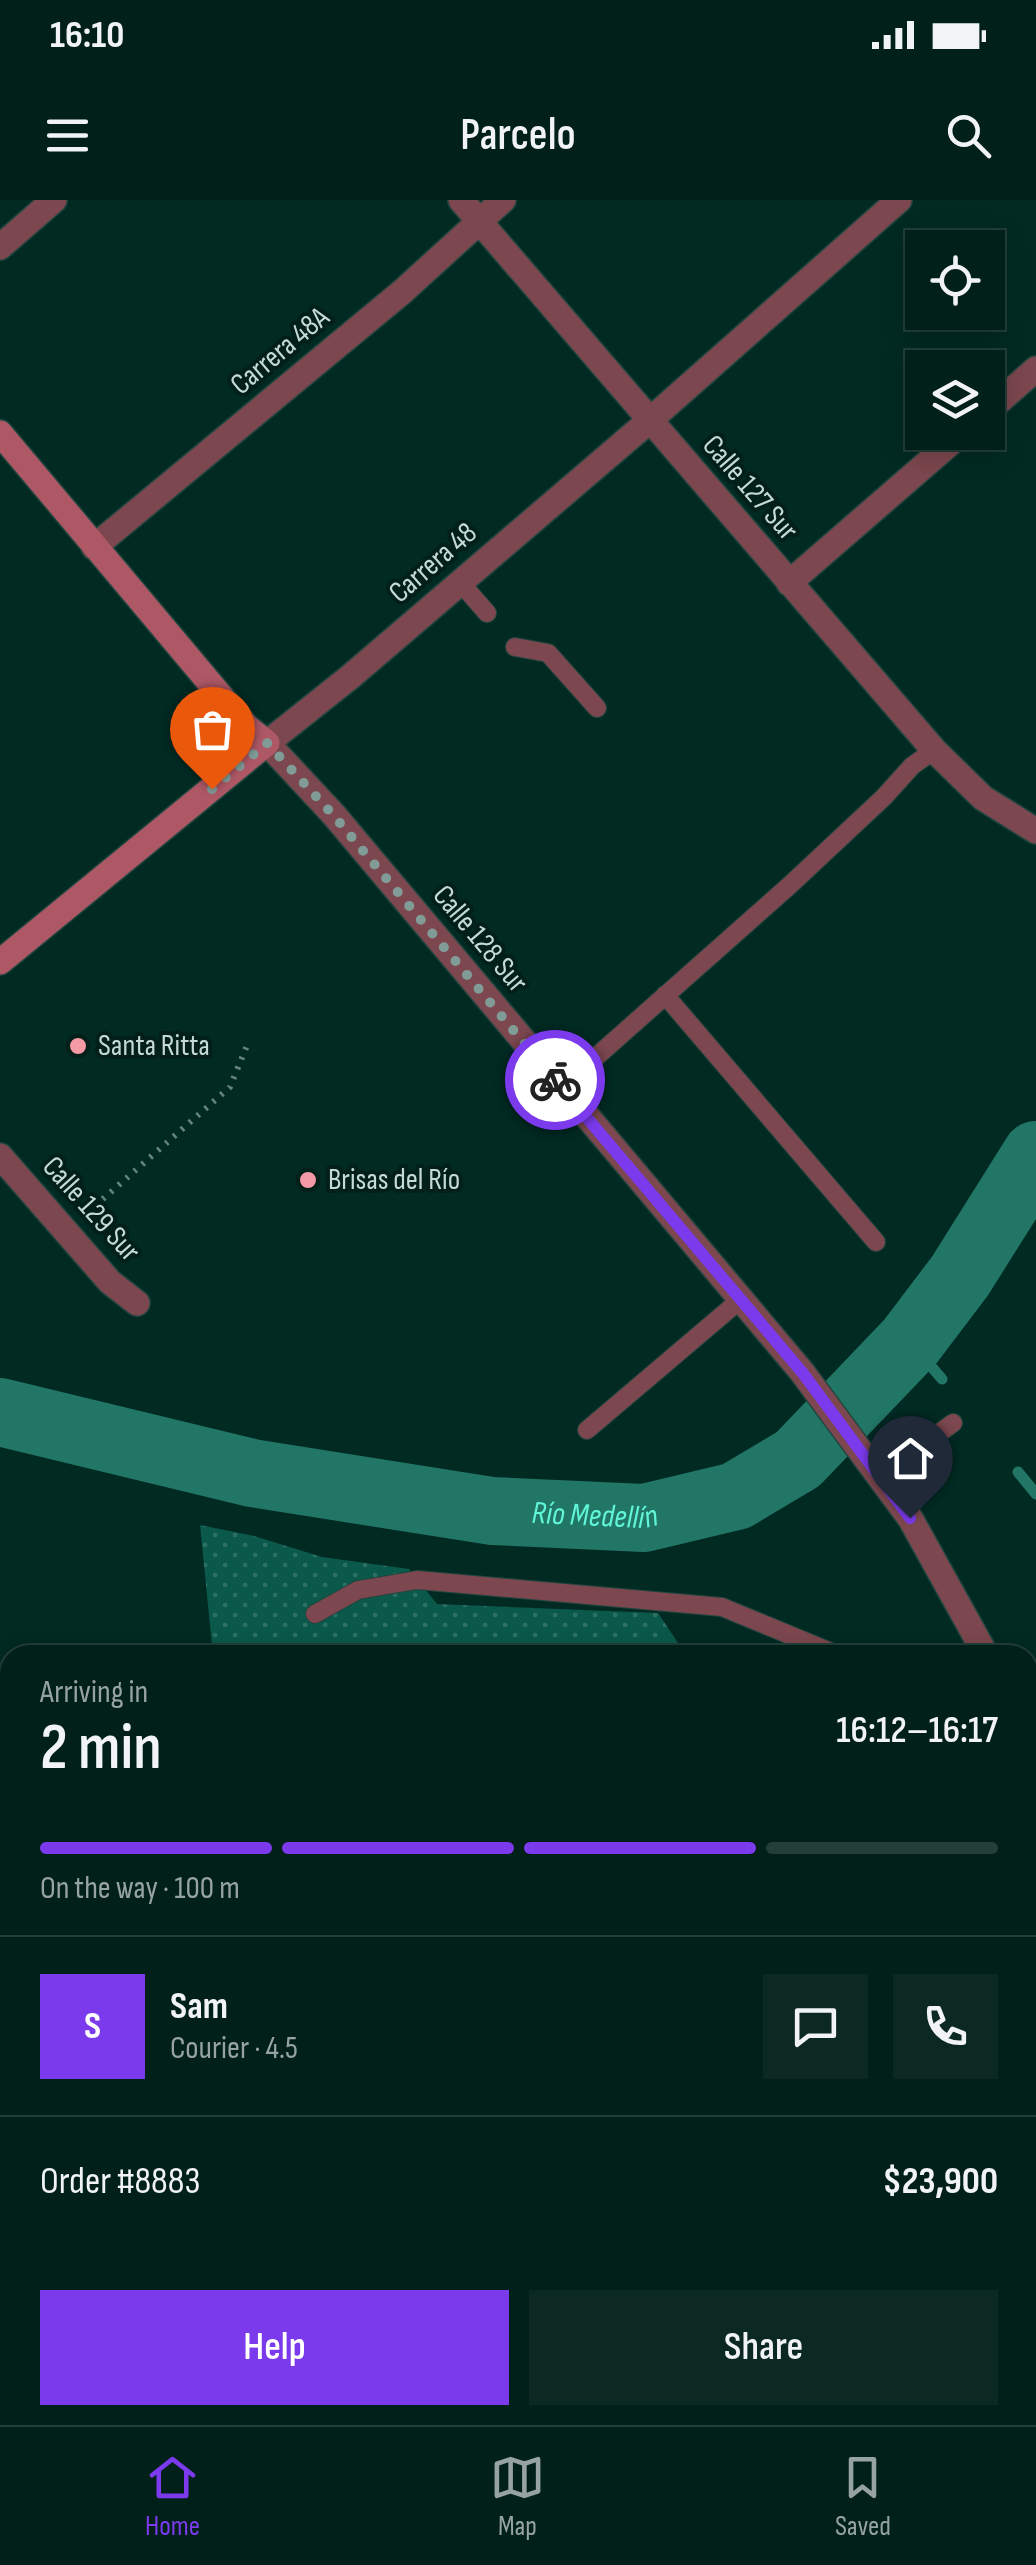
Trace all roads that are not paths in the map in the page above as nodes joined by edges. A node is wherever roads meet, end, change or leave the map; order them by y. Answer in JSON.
{"nodes":[{"id":1,"x":54,"y":200,"type":"edge"},
{"id":2,"x":460,"y":200,"type":"edge"},
{"id":3,"x":503,"y":200,"type":"edge"},
{"id":4,"x":898,"y":200,"type":"edge"},
{"id":5,"x":479,"y":222,"type":"junction"},
{"id":6,"x":0,"y":246,"type":"edge"},
{"id":7,"x":1036,"y":369,"type":"edge"},
{"id":8,"x":1005,"y":396,"type":"edge"},
{"id":9,"x":650,"y":420,"type":"junction"},
{"id":10,"x":0,"y":433,"type":"edge"},
{"id":11,"x":942,"y":450,"type":"edge"},
{"id":12,"x":94,"y":547,"type":"junction"},
{"id":13,"x":460,"y":582,"type":"junction"},
{"id":14,"x":789,"y":583,"type":"junction"},
{"id":15,"x":487,"y":613,"type":"dead end"},
{"id":16,"x":516,"y":646,"type":"dead end"},
{"id":17,"x":597,"y":708,"type":"dead end"},
{"id":18,"x":267,"y":743,"type":"junction"},
{"id":19,"x":934,"y":750,"type":"junction"},
{"id":20,"x":1036,"y":831,"type":"edge"},
{"id":21,"x":0,"y":962,"type":"edge"},
{"id":22,"x":665,"y":995,"type":"junction"},
{"id":23,"x":561,"y":1088,"type":"junction"},
{"id":24,"x":0,"y":1156,"type":"edge"},
{"id":25,"x":876,"y":1242,"type":"dead end"},
{"id":26,"x":740,"y":1300,"type":"junction"},
{"id":27,"x":137,"y":1303,"type":"dead end"},
{"id":28,"x":954,"y":1424,"type":"dead end"},
{"id":29,"x":587,"y":1430,"type":"dead end"},
{"id":30,"x":873,"y":1465,"type":"junction"},
{"id":31,"x":315,"y":1614,"type":"dead end"},
{"id":32,"x":814,"y":1645,"type":"edge"},
{"id":33,"x":980,"y":1645,"type":"edge"}],
"edges":[{"from":1,"to":6,"type":"street"},
{"from":2,"to":5,"type":"street","name":"Calle 127 Sur"},
{"from":3,"to":5,"type":"street","name":"Carrera 48A"},
{"from":4,"to":9,"type":"street","name":"Carrera 48"},
{"from":5,"to":9,"type":"street","name":"Calle 127 Sur"},
{"from":5,"to":12,"type":"street","name":"Carrera 48A"},
{"from":7,"to":8,"type":"street"},
{"from":9,"to":13,"type":"street","name":"Carrera 48"},
{"from":9,"to":14,"type":"street","name":"Calle 127 Sur"},
{"from":10,"to":12,"type":"main road","name":"Calle 128 Sur"},
{"from":11,"to":14,"type":"street"},
{"from":12,"to":18,"type":"main road","name":"Calle 128 Sur"},
{"from":13,"to":15,"type":"lane"},
{"from":13,"to":18,"type":"street","name":"Carrera 48"},
{"from":14,"to":19,"type":"street","name":"Calle 127 Sur"},
{"from":16,"to":17,"type":"lane"},
{"from":18,"to":21,"type":"main road","name":"Carrera 48"},
{"from":18,"to":23,"type":"street","name":"Calle 128 Sur"},
{"from":19,"to":20,"type":"street","name":"Calle 127 Sur"},
{"from":19,"to":22,"type":"lane"},
{"from":22,"to":23,"type":"lane"},
{"from":22,"to":25,"type":"lane"},
{"from":23,"to":26,"type":"street","name":"Calle 128 Sur"},
{"from":24,"to":27,"type":"street","name":"Calle 129 Sur"},
{"from":26,"to":29,"type":"lane"},
{"from":26,"to":30,"type":"street","name":"Calle 128 Sur"},
{"from":28,"to":30,"type":"lane"},
{"from":30,"to":33,"type":"street","name":"Calle 128 Sur"},
{"from":31,"to":32,"type":"lane"}]}
